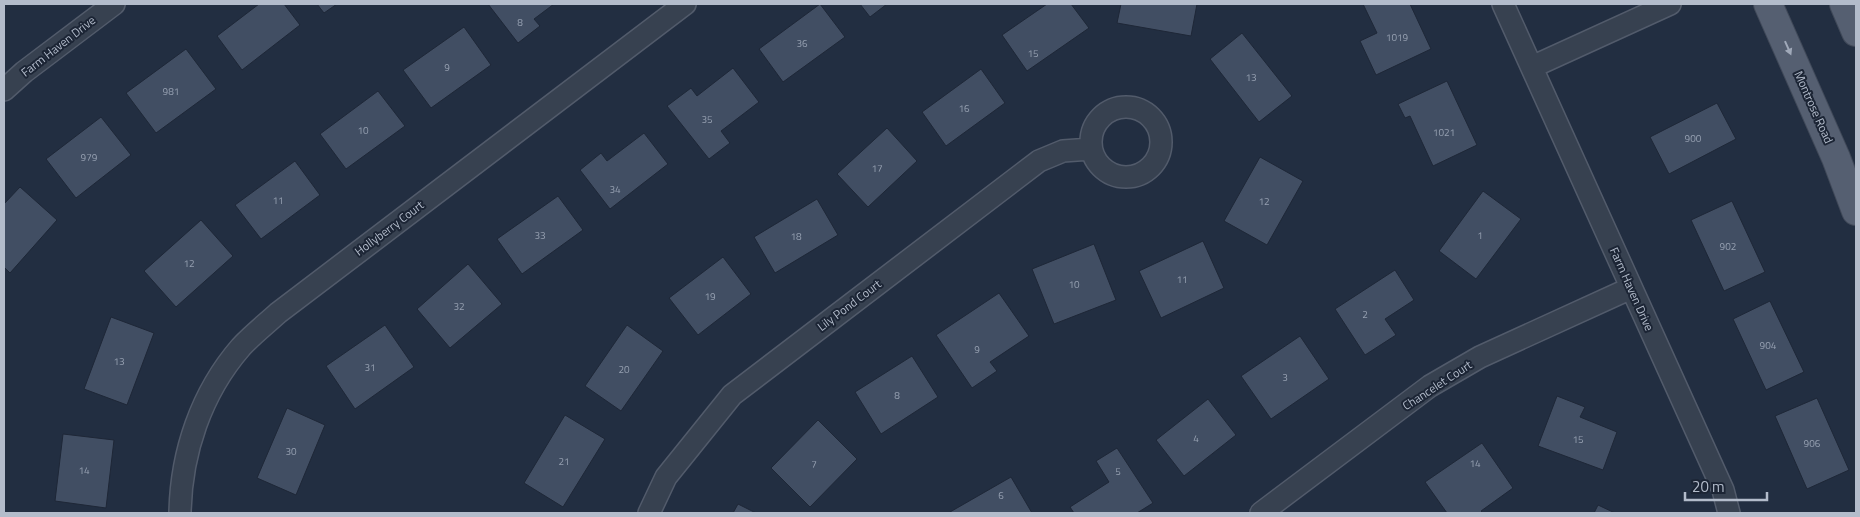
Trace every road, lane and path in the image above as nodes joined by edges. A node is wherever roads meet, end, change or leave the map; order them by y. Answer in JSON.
{"nodes":[{"id":1,"x":114,"y":4,"type":"edge"},
{"id":2,"x":685,"y":4,"type":"edge"},
{"id":3,"x":1503,"y":4,"type":"edge"},
{"id":4,"x":1670,"y":4,"type":"edge"},
{"id":5,"x":1768,"y":4,"type":"edge"},
{"id":6,"x":1844,"y":4,"type":"edge"},
{"id":7,"x":1856,"y":32,"type":"edge"},
{"id":8,"x":1532,"y":67,"type":"junction"},
{"id":9,"x":4,"y":90,"type":"edge"},
{"id":10,"x":1091,"y":149,"type":"dead end"},
{"id":11,"x":1856,"y":211,"type":"edge"},
{"id":12,"x":1631,"y":288,"type":"junction"},
{"id":13,"x":180,"y":513,"type":"edge"},
{"id":14,"x":650,"y":513,"type":"edge"},
{"id":15,"x":1261,"y":513,"type":"edge"},
{"id":16,"x":1729,"y":513,"type":"edge"}],
"edges":[{"from":1,"to":9,"type":"street","name":"Farm Haven Drive"},
{"from":2,"to":13,"type":"street","name":"Hollyberry Court"},
{"from":3,"to":8,"type":"street","name":"Farm Haven Drive"},
{"from":4,"to":8,"type":"street"},
{"from":5,"to":11,"type":"main road","name":"Montrose Road","one_way":true},
{"from":6,"to":7,"type":"main road"},
{"from":8,"to":12,"type":"street","name":"Farm Haven Drive"},
{"from":10,"to":14,"type":"street","name":"Lily Pond Court"},
{"from":12,"to":15,"type":"street","name":"Chancelet Court"},
{"from":12,"to":16,"type":"street","name":"Farm Haven Drive"}]}
